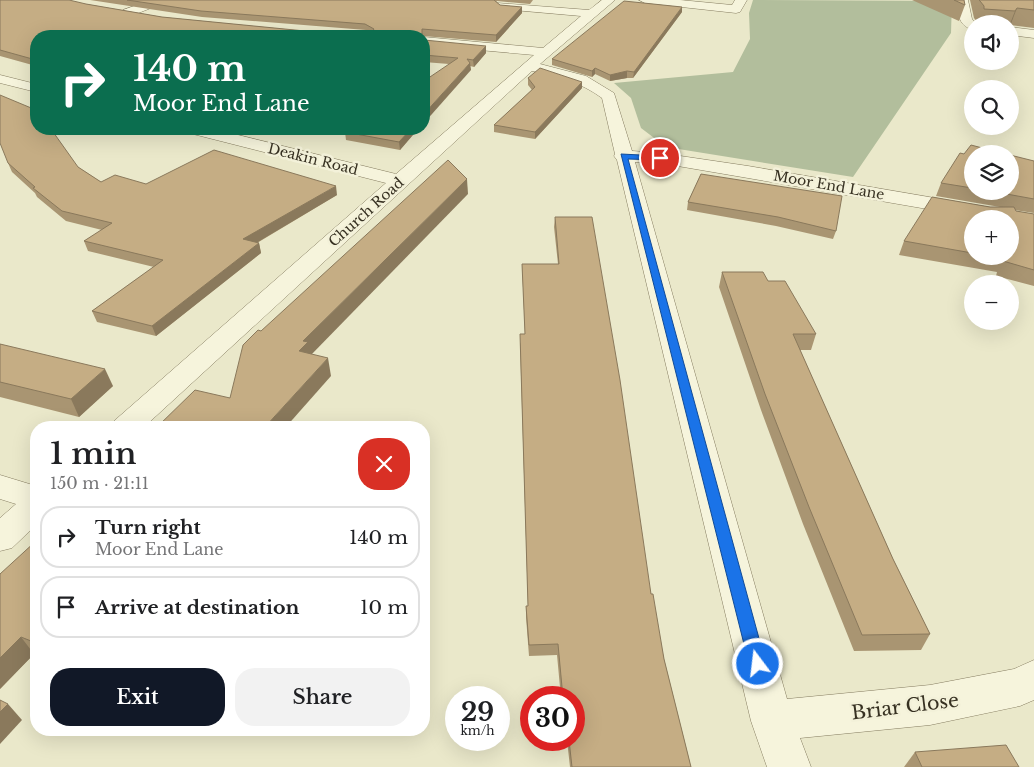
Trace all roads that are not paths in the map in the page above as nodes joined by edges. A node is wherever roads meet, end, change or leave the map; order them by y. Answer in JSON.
{"nodes":[{"id":1,"x":162,"y":0,"type":"edge"},
{"id":2,"x":609,"y":0,"type":"edge"},
{"id":3,"x":645,"y":0,"type":"edge"},
{"id":4,"x":741,"y":0,"type":"edge"},
{"id":5,"x":962,"y":0,"type":"edge"},
{"id":6,"x":501,"y":5,"type":"edge"},
{"id":7,"x":592,"y":14,"type":"junction"},
{"id":8,"x":965,"y":15,"type":"edge"},
{"id":9,"x":154,"y":17,"type":"edge"},
{"id":10,"x":1019,"y":32,"type":"edge"},
{"id":11,"x":1034,"y":34,"type":"edge"},
{"id":12,"x":430,"y":42,"type":"edge"},
{"id":13,"x":537,"y":59,"type":"junction"},
{"id":14,"x":0,"y":79,"type":"edge"},
{"id":15,"x":30,"y":86,"type":"edge"},
{"id":16,"x":219,"y":135,"type":"edge"},
{"id":17,"x":623,"y":156,"type":"junction"},
{"id":18,"x":401,"y":181,"type":"junction"},
{"id":19,"x":1034,"y":221,"type":"edge"},
{"id":20,"x":132,"y":421,"type":"edge"},
{"id":21,"x":0,"y":487,"type":"edge"},
{"id":22,"x":30,"y":496,"type":"edge"},
{"id":23,"x":30,"y":511,"type":"edge"},
{"id":24,"x":0,"y":538,"type":"edge"},
{"id":25,"x":1034,"y":679,"type":"edge"},
{"id":26,"x":772,"y":721,"type":"junction"},
{"id":27,"x":789,"y":767,"type":"edge"}],
"edges":[{"from":1,"to":9,"type":"street"},
{"from":2,"to":7,"type":"street","name":"Church Road"},
{"from":3,"to":4,"type":"street"},
{"from":5,"to":8,"type":"street"},
{"from":6,"to":7,"type":"street"},
{"from":7,"to":13,"type":"street","name":"Church Road"},
{"from":10,"to":11,"type":"street"},
{"from":12,"to":13,"type":"street"},
{"from":13,"to":17,"type":"street"},
{"from":13,"to":18,"type":"street","name":"Church Road"},
{"from":14,"to":15,"type":"street"},
{"from":16,"to":18,"type":"street","name":"Deakin Road"},
{"from":17,"to":19,"type":"street","name":"Moor End Lane"},
{"from":17,"to":26,"type":"street"},
{"from":18,"to":20,"type":"street","name":"Church Road"},
{"from":21,"to":22,"type":"street"},
{"from":23,"to":24,"type":"street"},
{"from":25,"to":26,"type":"street","name":"Briar Close"},
{"from":26,"to":27,"type":"street"}]}
